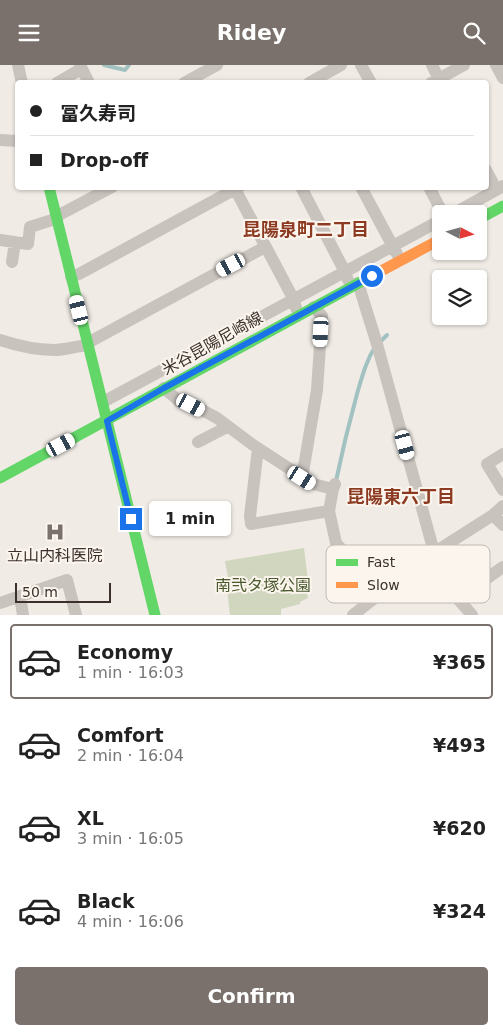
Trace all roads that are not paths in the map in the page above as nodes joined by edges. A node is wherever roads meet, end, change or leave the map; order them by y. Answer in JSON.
{"nodes":[{"id":1,"x":18,"y":65,"type":"edge"},
{"id":2,"x":217,"y":65,"type":"edge"},
{"id":3,"x":341,"y":65,"type":"edge"},
{"id":4,"x":362,"y":65,"type":"edge"},
{"id":5,"x":432,"y":65,"type":"edge"},
{"id":6,"x":464,"y":65,"type":"edge"},
{"id":7,"x":496,"y":65,"type":"edge"},
{"id":8,"x":80,"y":67,"type":"edge"},
{"id":9,"x":503,"y":78,"type":"edge"},
{"id":10,"x":21,"y":80,"type":"edge"},
{"id":11,"x":61,"y":80,"type":"edge"},
{"id":12,"x":87,"y":80,"type":"edge"},
{"id":13,"x":190,"y":80,"type":"edge"},
{"id":14,"x":314,"y":80,"type":"edge"},
{"id":15,"x":370,"y":80,"type":"edge"},
{"id":16,"x":437,"y":80,"type":"edge"},
{"id":17,"x":439,"y":80,"type":"edge"},
{"id":18,"x":0,"y":140,"type":"edge"},
{"id":19,"x":15,"y":141,"type":"edge"},
{"id":20,"x":489,"y":174,"type":"edge"},
{"id":21,"x":500,"y":187,"type":"edge"},
{"id":22,"x":50,"y":190,"type":"edge"},
{"id":23,"x":106,"y":190,"type":"edge"},
{"id":24,"x":232,"y":190,"type":"edge"},
{"id":25,"x":237,"y":190,"type":"edge"},
{"id":26,"x":303,"y":190,"type":"edge"},
{"id":27,"x":363,"y":190,"type":"edge"},
{"id":28,"x":431,"y":190,"type":"edge"},
{"id":29,"x":438,"y":205,"type":"edge"},
{"id":30,"x":469,"y":205,"type":"edge"},
{"id":31,"x":500,"y":207,"type":"edge"},
{"id":32,"x":488,"y":214,"type":"edge"},
{"id":33,"x":57,"y":217,"type":"junction"},
{"id":34,"x":503,"y":220,"type":"edge"},
{"id":35,"x":432,"y":225,"type":"edge"},
{"id":36,"x":0,"y":240,"type":"edge"},
{"id":37,"x":15,"y":242,"type":"junction"},
{"id":38,"x":432,"y":244,"type":"edge"},
{"id":39,"x":393,"y":246,"type":"junction"},
{"id":40,"x":265,"y":247,"type":"junction"},
{"id":41,"x":400,"y":261,"type":"junction"},
{"id":42,"x":12,"y":262,"type":"dead end"},
{"id":43,"x":345,"y":273,"type":"junction"},
{"id":44,"x":71,"y":277,"type":"junction"},
{"id":45,"x":354,"y":285,"type":"junction"},
{"id":46,"x":294,"y":300,"type":"junction"},
{"id":47,"x":314,"y":307,"type":"junction"},
{"id":48,"x":299,"y":315,"type":"junction"},
{"id":49,"x":0,"y":339,"type":"edge"},
{"id":50,"x":88,"y":342,"type":"junction"},
{"id":51,"x":164,"y":388,"type":"junction"},
{"id":52,"x":103,"y":402,"type":"junction"},
{"id":53,"x":107,"y":421,"type":"junction"},
{"id":54,"x":227,"y":427,"type":"junction"},
{"id":55,"x":198,"y":442,"type":"dead end"},
{"id":56,"x":258,"y":448,"type":"junction"},
{"id":57,"x":503,"y":454,"type":"edge"},
{"id":58,"x":0,"y":478,"type":"edge"},
{"id":59,"x":302,"y":478,"type":"junction"},
{"id":60,"x":503,"y":489,"type":"edge"},
{"id":61,"x":329,"y":511,"type":"junction"},
{"id":62,"x":498,"y":511,"type":"edge"},
{"id":63,"x":503,"y":525,"type":"edge"},
{"id":64,"x":338,"y":545,"type":"edge"},
{"id":65,"x":429,"y":545,"type":"edge"},
{"id":66,"x":445,"y":545,"type":"edge"},
{"id":67,"x":503,"y":567,"type":"edge"},
{"id":68,"x":490,"y":576,"type":"edge"},
{"id":69,"x":20,"y":596,"type":"junction"},
{"id":70,"x":0,"y":603,"type":"edge"},
{"id":71,"x":368,"y":603,"type":"edge"},
{"id":72,"x":462,"y":603,"type":"edge"},
{"id":73,"x":23,"y":615,"type":"edge"},
{"id":74,"x":76,"y":615,"type":"edge"},
{"id":75,"x":155,"y":615,"type":"edge"},
{"id":76,"x":352,"y":615,"type":"edge"},
{"id":77,"x":472,"y":615,"type":"edge"}],
"edges":[{"from":1,"to":10,"type":"street"},
{"from":2,"to":13,"type":"street"},
{"from":3,"to":14,"type":"street"},
{"from":4,"to":15,"type":"street"},
{"from":5,"to":16,"type":"street"},
{"from":6,"to":17,"type":"street"},
{"from":7,"to":9,"type":"street"},
{"from":8,"to":11,"type":"street"},
{"from":8,"to":12,"type":"street"},
{"from":18,"to":19,"type":"street"},
{"from":20,"to":21,"type":"street"},
{"from":21,"to":30,"type":"street"},
{"from":22,"to":33,"type":"main road"},
{"from":23,"to":33,"type":"street"},
{"from":24,"to":44,"type":"street"},
{"from":25,"to":40,"type":"street"},
{"from":26,"to":43,"type":"street"},
{"from":27,"to":39,"type":"street"},
{"from":28,"to":29,"type":"street"},
{"from":31,"to":32,"type":"main road"},
{"from":31,"to":34,"type":"main road"},
{"from":33,"to":37,"type":"street"},
{"from":33,"to":44,"type":"main road"},
{"from":35,"to":39,"type":"street"},
{"from":36,"to":37,"type":"street"},
{"from":37,"to":42,"type":"street"},
{"from":38,"to":41,"type":"main road","name":"米谷昆陽尼崎線"},
{"from":39,"to":41,"type":"street"},
{"from":39,"to":43,"type":"street"},
{"from":40,"to":46,"type":"street"},
{"from":40,"to":50,"type":"street"},
{"from":41,"to":45,"type":"main road","name":"米谷昆陽尼崎線"},
{"from":43,"to":45,"type":"street"},
{"from":43,"to":46,"type":"street"},
{"from":44,"to":50,"type":"main road"},
{"from":45,"to":47,"type":"main road","name":"米谷昆陽尼崎線"},
{"from":45,"to":65,"type":"street"},
{"from":46,"to":48,"type":"street"},
{"from":46,"to":52,"type":"street"},
{"from":47,"to":48,"type":"main road","name":"米谷昆陽尼崎線"},
{"from":47,"to":59,"type":"street"},
{"from":48,"to":51,"type":"main road","name":"米谷昆陽尼崎線"},
{"from":49,"to":50,"type":"street"},
{"from":50,"to":52,"type":"main road"},
{"from":51,"to":53,"type":"main road","name":"米谷昆陽尼崎線"},
{"from":51,"to":54,"type":"street"},
{"from":52,"to":53,"type":"main road"},
{"from":53,"to":58,"type":"main road","name":"米谷昆陽尼崎線"},
{"from":53,"to":75,"type":"main road"},
{"from":54,"to":55,"type":"street"},
{"from":54,"to":56,"type":"street"},
{"from":56,"to":59,"type":"street"},
{"from":56,"to":61,"type":"street"},
{"from":57,"to":60,"type":"street"},
{"from":59,"to":61,"type":"street"},
{"from":61,"to":64,"type":"street"},
{"from":62,"to":63,"type":"street"},
{"from":62,"to":66,"type":"street"},
{"from":67,"to":68,"type":"street"},
{"from":69,"to":70,"type":"street"},
{"from":69,"to":73,"type":"street"},
{"from":69,"to":74,"type":"street"},
{"from":71,"to":76,"type":"street"},
{"from":72,"to":77,"type":"street"}]}
